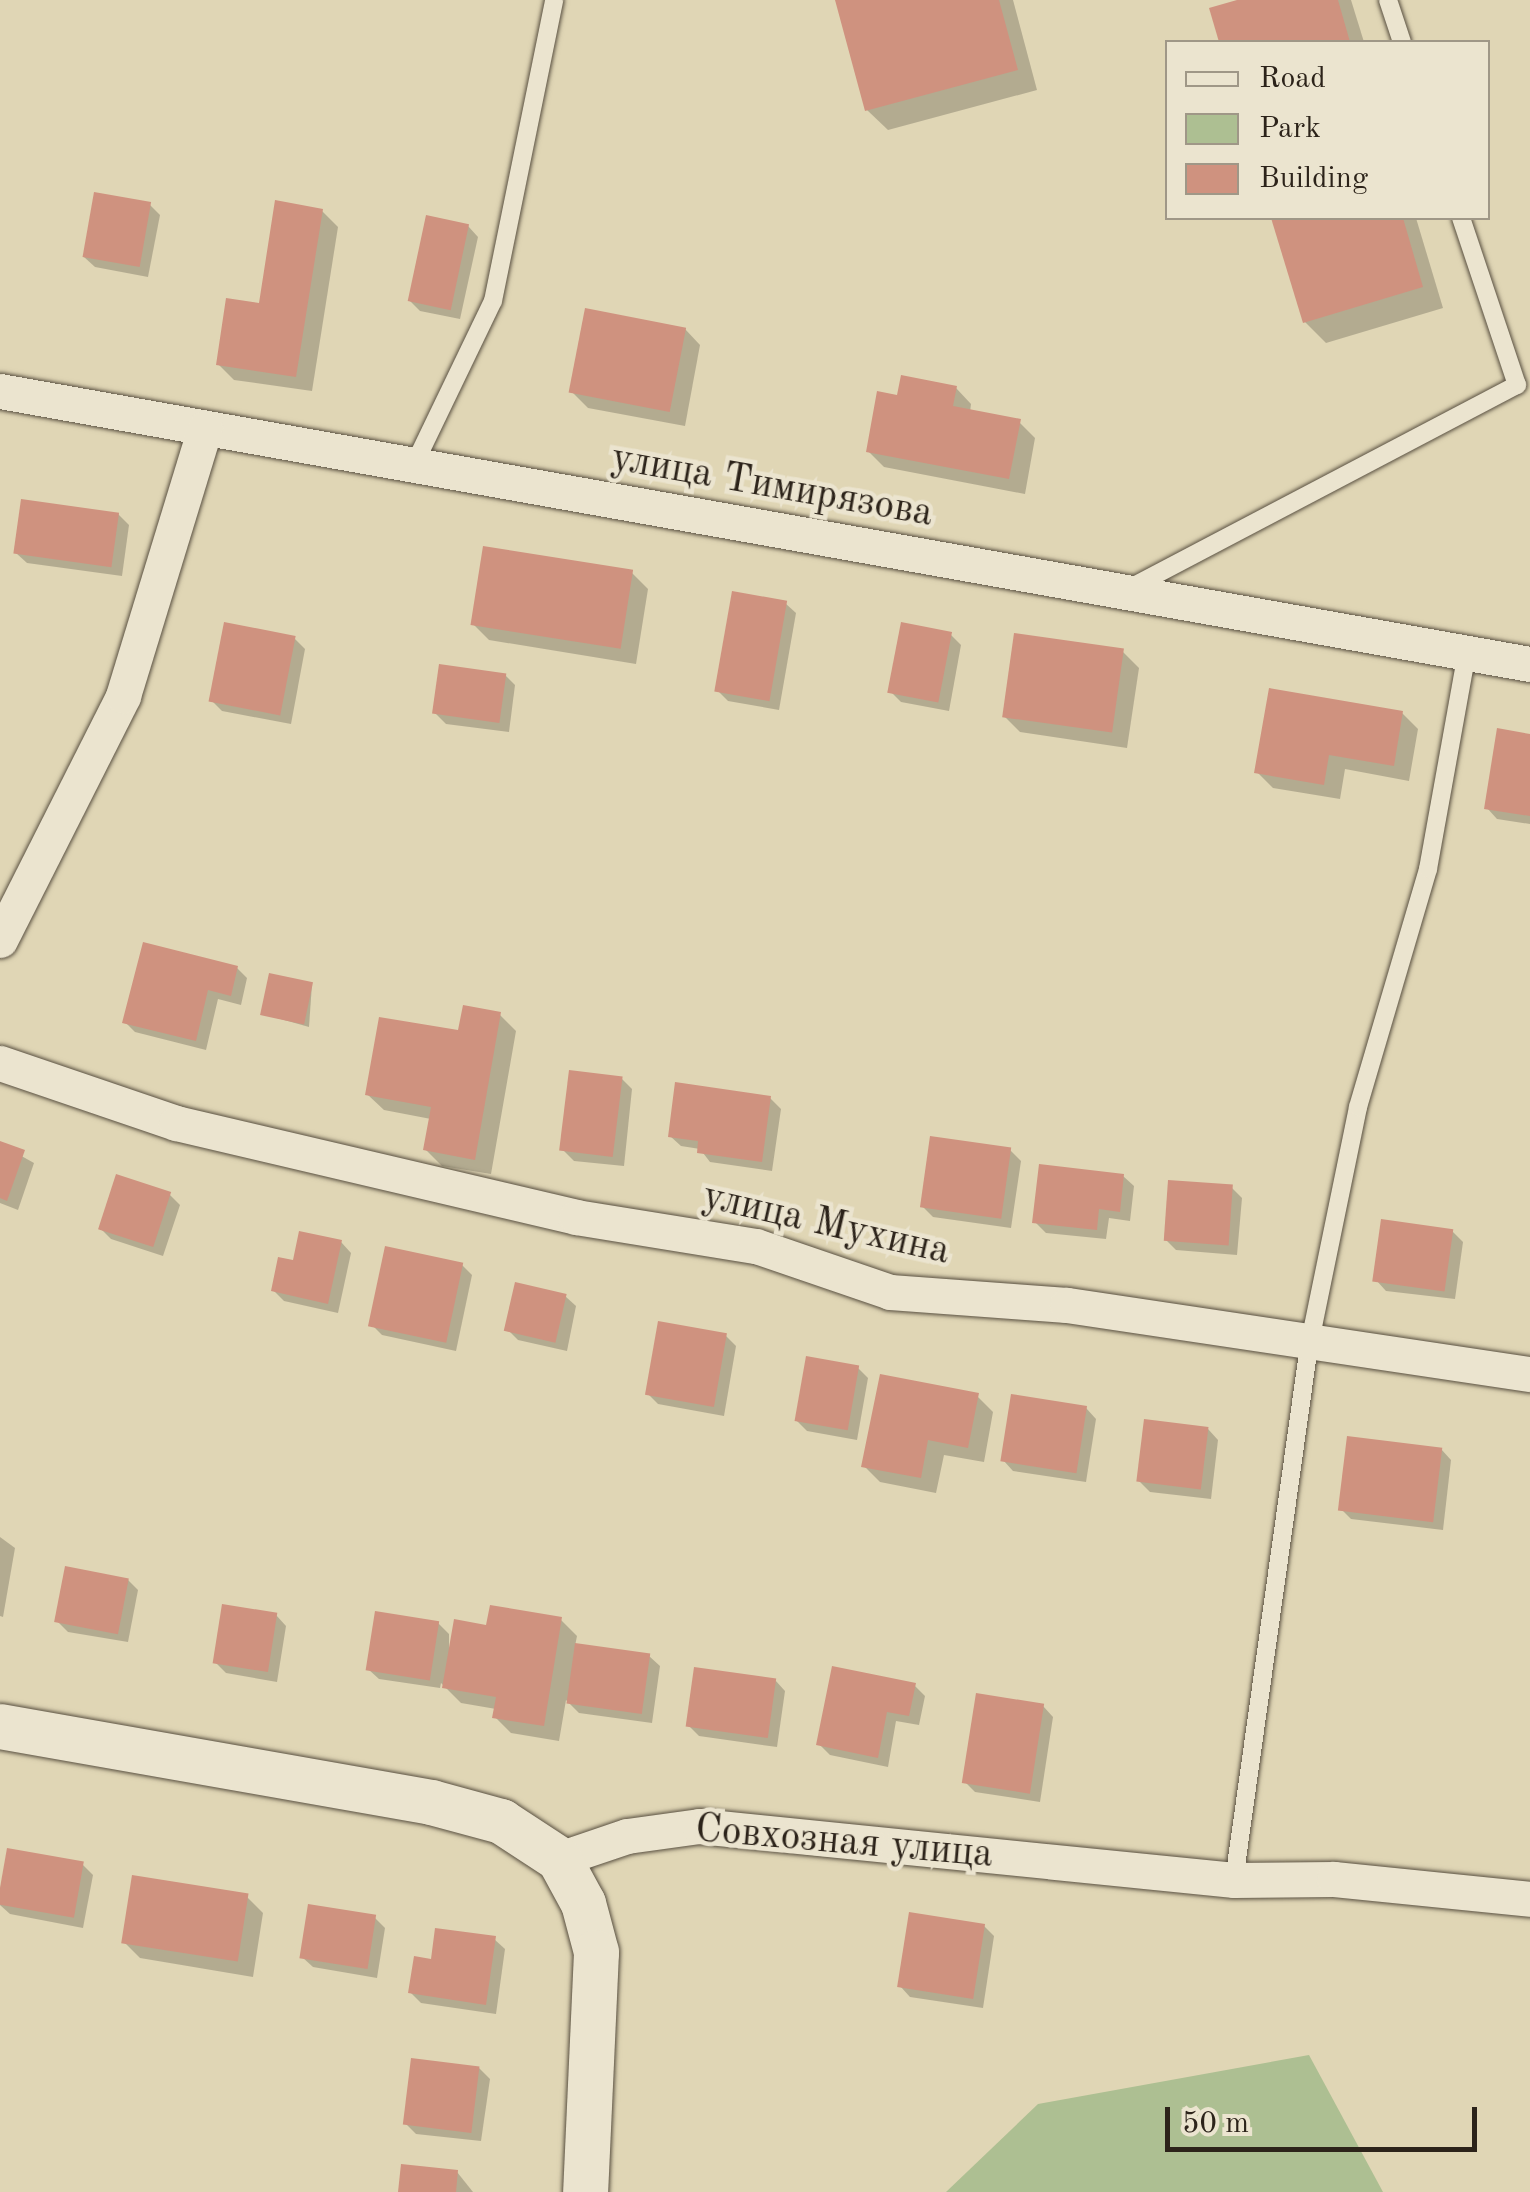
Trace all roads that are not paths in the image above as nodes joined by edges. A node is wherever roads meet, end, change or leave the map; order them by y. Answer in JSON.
{"nodes":[{"id":1,"x":554,"y":0,"type":"edge"},
{"id":2,"x":1388,"y":0,"type":"edge"},
{"id":3,"x":1401,"y":40,"type":"edge"},
{"id":4,"x":1461,"y":220,"type":"edge"},
{"id":5,"x":0,"y":391,"type":"edge"},
{"id":6,"x":205,"y":428,"type":"junction"},
{"id":7,"x":413,"y":468,"type":"junction"},
{"id":8,"x":1122,"y":592,"type":"junction"},
{"id":9,"x":1466,"y":653,"type":"junction"},
{"id":10,"x":1530,"y":664,"type":"edge"},
{"id":11,"x":0,"y":940,"type":"edge"},
{"id":12,"x":0,"y":1063,"type":"edge"},
{"id":13,"x":1308,"y":1346,"type":"junction"},
{"id":14,"x":1530,"y":1374,"type":"edge"},
{"id":15,"x":0,"y":1726,"type":"edge"},
{"id":16,"x":560,"y":1860,"type":"junction"},
{"id":17,"x":1234,"y":1880,"type":"junction"},
{"id":18,"x":1530,"y":1899,"type":"edge"},
{"id":19,"x":585,"y":2192,"type":"edge"}],
"edges":[{"from":1,"to":7,"type":"lane"},
{"from":2,"to":3,"type":"lane"},
{"from":4,"to":8,"type":"lane"},
{"from":5,"to":6,"type":"street","name":"улица Тимирязова"},
{"from":6,"to":7,"type":"street","name":"улица Тимирязова"},
{"from":6,"to":11,"type":"street"},
{"from":7,"to":8,"type":"street","name":"улица Тимирязова"},
{"from":8,"to":9,"type":"street","name":"улица Тимирязова"},
{"from":9,"to":10,"type":"street","name":"улица Тимирязова"},
{"from":9,"to":13,"type":"lane"},
{"from":12,"to":13,"type":"street","name":"улица Мухина"},
{"from":13,"to":14,"type":"street","name":"улица Мухина"},
{"from":13,"to":17,"type":"lane"},
{"from":15,"to":16,"type":"street"},
{"from":16,"to":17,"type":"street","name":"Совхозная улица"},
{"from":16,"to":19,"type":"street"},
{"from":17,"to":18,"type":"street","name":"Совхозная улица"}]}
